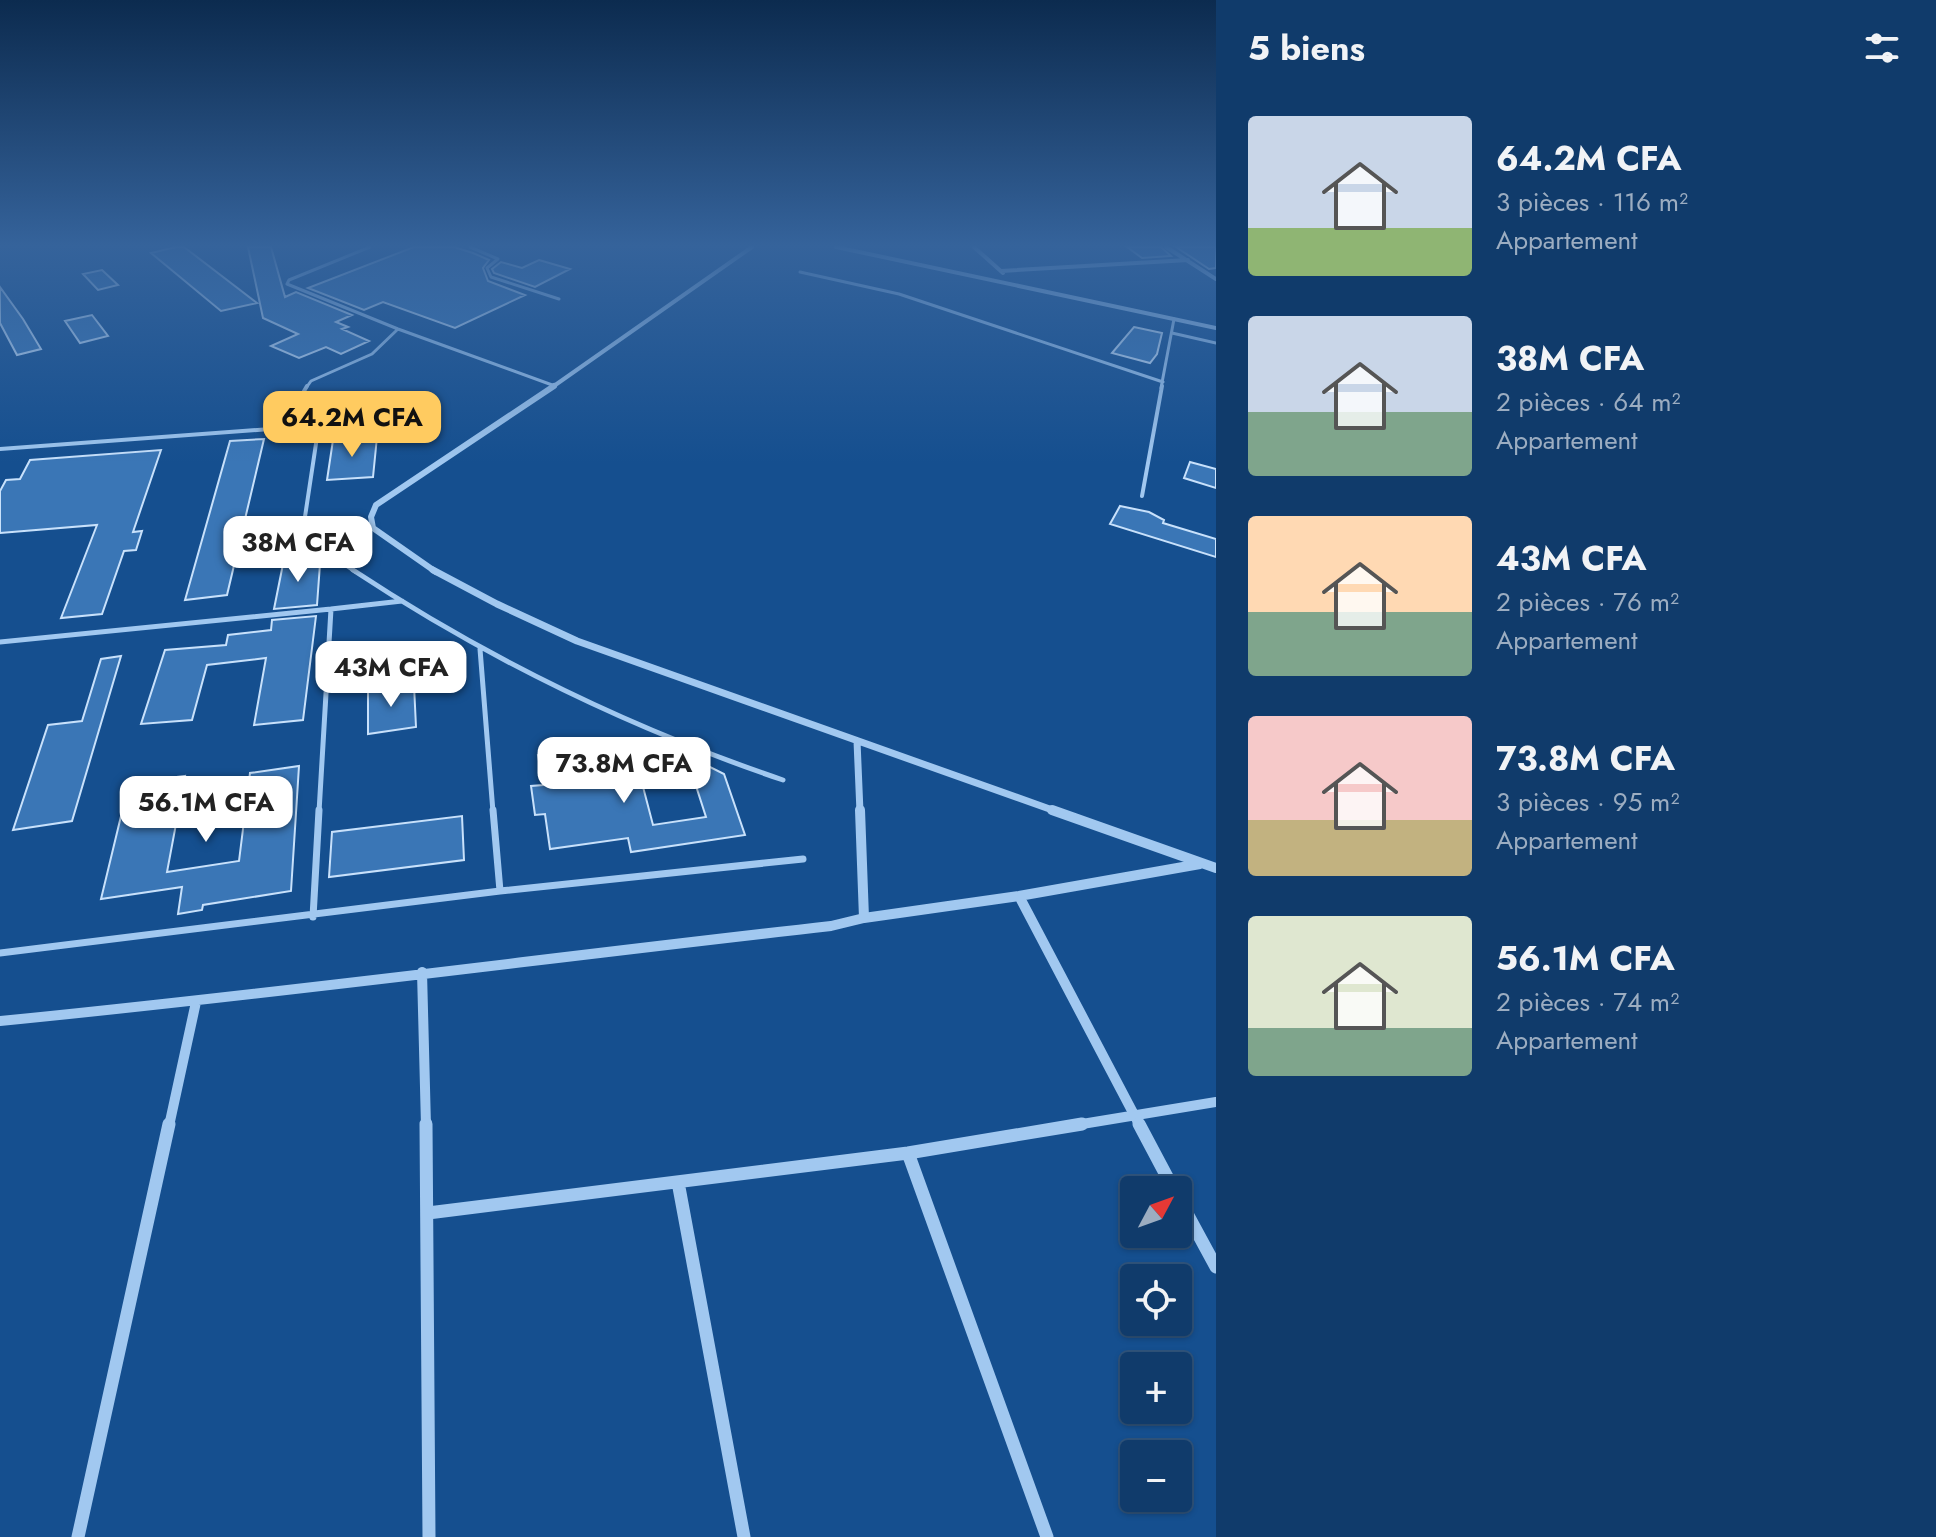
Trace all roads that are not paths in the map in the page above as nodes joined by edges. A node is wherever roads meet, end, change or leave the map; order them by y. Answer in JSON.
{"nodes":[{"id":1,"x":373,"y":319,"type":"edge"},
{"id":2,"x":650,"y":319,"type":"edge"},
{"id":3,"x":973,"y":319,"type":"edge"},
{"id":4,"x":1174,"y":319,"type":"joint"},
{"id":5,"x":1216,"y":328,"type":"edge"},
{"id":6,"x":398,"y":329,"type":"junction"},
{"id":7,"x":1172,"y":333,"type":"junction"},
{"id":8,"x":1216,"y":343,"type":"edge"},
{"id":9,"x":1163,"y":382,"type":"junction"},
{"id":10,"x":555,"y":386,"type":"junction"},
{"id":11,"x":297,"y":427,"type":"junction"},
{"id":12,"x":0,"y":449,"type":"edge"},
{"id":13,"x":1142,"y":496,"type":"dead end"},
{"id":14,"x":402,"y":601,"type":"junction"},
{"id":15,"x":331,"y":609,"type":"junction"},
{"id":16,"x":0,"y":642,"type":"edge"},
{"id":17,"x":480,"y":649,"type":"junction"},
{"id":18,"x":857,"y":741,"type":"junction"},
{"id":19,"x":783,"y":780,"type":"dead end"},
{"id":20,"x":803,"y":859,"type":"dead end"},
{"id":21,"x":1204,"y":864,"type":"junction"},
{"id":22,"x":1216,"y":868,"type":"edge"},
{"id":23,"x":500,"y":891,"type":"junction"},
{"id":24,"x":1019,"y":896,"type":"junction"},
{"id":25,"x":313,"y":917,"type":"junction"},
{"id":26,"x":864,"y":918,"type":"junction"},
{"id":27,"x":0,"y":953,"type":"edge"},
{"id":28,"x":422,"y":972,"type":"junction"},
{"id":29,"x":196,"y":1002,"type":"junction"},
{"id":30,"x":0,"y":1021,"type":"edge"},
{"id":31,"x":1216,"y":1102,"type":"edge"},
{"id":32,"x":1134,"y":1115,"type":"junction"},
{"id":33,"x":908,"y":1153,"type":"junction"},
{"id":34,"x":1167,"y":1176,"type":"edge"},
{"id":35,"x":678,"y":1182,"type":"junction"},
{"id":36,"x":428,"y":1213,"type":"junction"},
{"id":37,"x":1192,"y":1223,"type":"edge"},
{"id":38,"x":1216,"y":1267,"type":"edge"},
{"id":39,"x":78,"y":1537,"type":"edge"},
{"id":40,"x":429,"y":1537,"type":"edge"},
{"id":41,"x":744,"y":1537,"type":"edge"},
{"id":42,"x":1047,"y":1537,"type":"edge"}],
"edges":[{"from":1,"to":6,"type":"lane"},
{"from":2,"to":10,"type":"street"},
{"from":3,"to":9,"type":"lane"},
{"from":4,"to":5,"type":"street"},
{"from":4,"to":7,"type":"lane"},
{"from":6,"to":10,"type":"lane"},
{"from":6,"to":11,"type":"lane"},
{"from":7,"to":8,"type":"lane"},
{"from":7,"to":9,"type":"lane"},
{"from":9,"to":13,"type":"lane"},
{"from":10,"to":18,"type":"street"},
{"from":11,"to":12,"type":"lane"},
{"from":11,"to":14,"type":"lane"},
{"from":14,"to":15,"type":"lane"},
{"from":14,"to":17,"type":"lane"},
{"from":15,"to":16,"type":"lane"},
{"from":15,"to":25,"type":"lane"},
{"from":17,"to":19,"type":"lane"},
{"from":17,"to":23,"type":"lane"},
{"from":18,"to":21,"type":"street"},
{"from":18,"to":26,"type":"street"},
{"from":20,"to":23,"type":"lane"},
{"from":21,"to":22,"type":"street"},
{"from":21,"to":24,"type":"street"},
{"from":23,"to":25,"type":"lane"},
{"from":24,"to":26,"type":"street"},
{"from":24,"to":32,"type":"street"},
{"from":25,"to":27,"type":"lane"},
{"from":26,"to":28,"type":"street"},
{"from":28,"to":29,"type":"street"},
{"from":28,"to":36,"type":"street"},
{"from":29,"to":30,"type":"street"},
{"from":29,"to":39,"type":"street"},
{"from":31,"to":32,"type":"street"},
{"from":32,"to":33,"type":"street"},
{"from":32,"to":34,"type":"street"},
{"from":33,"to":35,"type":"street"},
{"from":33,"to":42,"type":"street"},
{"from":35,"to":36,"type":"street"},
{"from":35,"to":41,"type":"street"},
{"from":36,"to":40,"type":"street"},
{"from":37,"to":38,"type":"street"}]}
